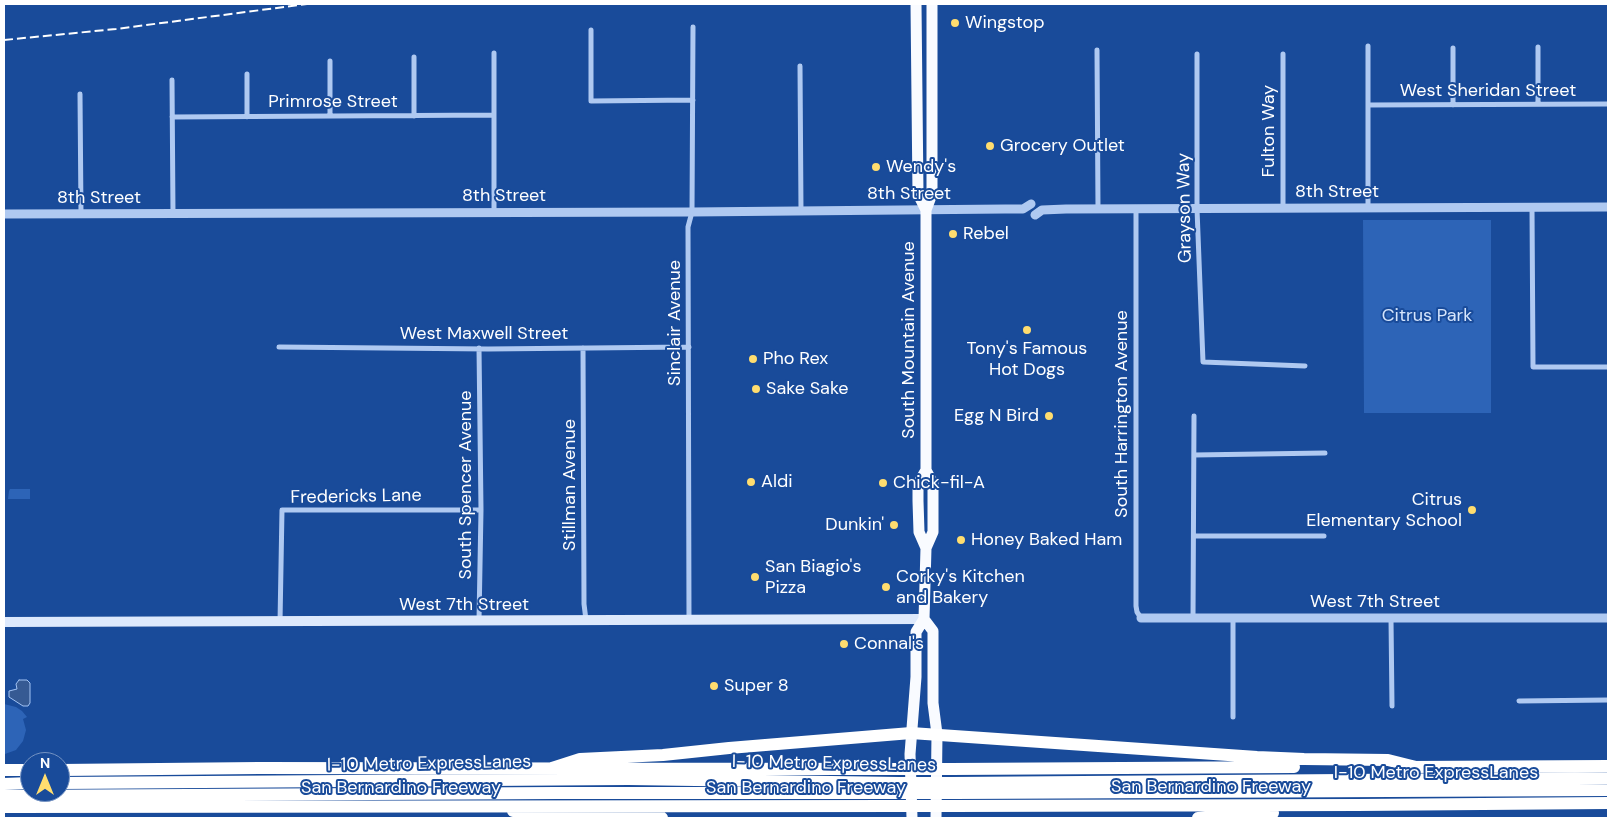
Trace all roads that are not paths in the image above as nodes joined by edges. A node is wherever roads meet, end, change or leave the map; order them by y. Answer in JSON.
{"nodes":[{"id":1,"x":932,"y":4,"type":"edge"},
{"id":2,"x":916,"y":8,"type":"edge"},
{"id":3,"x":693,"y":27,"type":"dead end"},
{"id":4,"x":591,"y":30,"type":"dead end"},
{"id":5,"x":1368,"y":46,"type":"dead end"},
{"id":6,"x":1538,"y":47,"type":"dead end"},
{"id":7,"x":1452,"y":48,"type":"dead end"},
{"id":8,"x":1097,"y":50,"type":"dead end"},
{"id":9,"x":494,"y":53,"type":"dead end"},
{"id":10,"x":1197,"y":54,"type":"dead end"},
{"id":11,"x":1283,"y":54,"type":"dead end"},
{"id":12,"x":414,"y":57,"type":"dead end"},
{"id":13,"x":330,"y":61,"type":"dead end"},
{"id":14,"x":800,"y":66,"type":"dead end"},
{"id":15,"x":248,"y":74,"type":"dead end"},
{"id":16,"x":172,"y":80,"type":"dead end"},
{"id":17,"x":80,"y":94,"type":"dead end"},
{"id":18,"x":693,"y":100,"type":"junction"},
{"id":19,"x":932,"y":100,"type":"junction"},
{"id":20,"x":1538,"y":104,"type":"junction"},
{"id":21,"x":1608,"y":104,"type":"edge"},
{"id":22,"x":1452,"y":105,"type":"junction"},
{"id":23,"x":918,"y":106,"type":"junction"},
{"id":24,"x":1368,"y":106,"type":"junction"},
{"id":25,"x":494,"y":115,"type":"junction"},
{"id":26,"x":247,"y":116,"type":"junction"},
{"id":27,"x":330,"y":116,"type":"junction"},
{"id":28,"x":414,"y":116,"type":"junction"},
{"id":29,"x":172,"y":117,"type":"junction"},
{"id":30,"x":932,"y":147,"type":"junction"},
{"id":31,"x":1608,"y":207,"type":"edge"},
{"id":32,"x":1532,"y":208,"type":"junction"},
{"id":33,"x":1005,"y":209,"type":"junction"},
{"id":34,"x":1066,"y":209,"type":"junction"},
{"id":35,"x":1098,"y":209,"type":"junction"},
{"id":36,"x":1136,"y":209,"type":"junction"},
{"id":37,"x":1197,"y":209,"type":"junction"},
{"id":38,"x":1283,"y":209,"type":"junction"},
{"id":39,"x":1368,"y":209,"type":"junction"},
{"id":40,"x":926,"y":210,"type":"junction"},
{"id":41,"x":801,"y":211,"type":"junction"},
{"id":42,"x":494,"y":212,"type":"junction"},
{"id":43,"x":692,"y":212,"type":"junction"},
{"id":44,"x":4,"y":214,"type":"edge"},
{"id":45,"x":81,"y":214,"type":"junction"},
{"id":46,"x":173,"y":214,"type":"junction"},
{"id":47,"x":280,"y":347,"type":"dead end"},
{"id":48,"x":689,"y":347,"type":"junction"},
{"id":49,"x":479,"y":348,"type":"junction"},
{"id":50,"x":584,"y":348,"type":"junction"},
{"id":51,"x":1305,"y":366,"type":"dead end"},
{"id":52,"x":1608,"y":368,"type":"edge"},
{"id":53,"x":1194,"y":416,"type":"dead end"},
{"id":54,"x":1324,"y":453,"type":"dead end"},
{"id":55,"x":1194,"y":455,"type":"junction"},
{"id":56,"x":481,"y":510,"type":"junction"},
{"id":57,"x":1194,"y":536,"type":"junction"},
{"id":58,"x":1324,"y":536,"type":"dead end"},
{"id":59,"x":1141,"y":618,"type":"joint"},
{"id":60,"x":1193,"y":618,"type":"junction"},
{"id":61,"x":1608,"y":618,"type":"edge"},
{"id":62,"x":924,"y":619,"type":"junction"},
{"id":63,"x":1233,"y":619,"type":"junction"},
{"id":64,"x":1391,"y":619,"type":"junction"},
{"id":65,"x":689,"y":620,"type":"junction"},
{"id":66,"x":479,"y":621,"type":"junction"},
{"id":67,"x":586,"y":621,"type":"junction"},
{"id":68,"x":4,"y":622,"type":"edge"},
{"id":69,"x":280,"y":622,"type":"junction"},
{"id":70,"x":1608,"y":700,"type":"edge"},
{"id":71,"x":1519,"y":701,"type":"dead end"},
{"id":72,"x":1392,"y":706,"type":"dead end"},
{"id":73,"x":1233,"y":717,"type":"dead end"},
{"id":74,"x":911,"y":733,"type":"junction"},
{"id":75,"x":937,"y":734,"type":"junction"},
{"id":76,"x":1608,"y":766,"type":"edge"},
{"id":77,"x":1197,"y":767,"type":"junction"},
{"id":78,"x":1416,"y":767,"type":"junction"},
{"id":79,"x":552,"y":768,"type":"junction"},
{"id":80,"x":714,"y":768,"type":"junction"},
{"id":81,"x":4,"y":770,"type":"edge"},
{"id":82,"x":20,"y":770,"type":"edge"},
{"id":83,"x":70,"y":770,"type":"edge"},
{"id":84,"x":1608,"y":778,"type":"edge"},
{"id":85,"x":628,"y":779,"type":"junction"},
{"id":86,"x":1282,"y":779,"type":"junction"},
{"id":87,"x":20,"y":783,"type":"edge"},
{"id":88,"x":70,"y":783,"type":"edge"},
{"id":89,"x":4,"y":784,"type":"edge"},
{"id":90,"x":953,"y":788,"type":"junction"},
{"id":91,"x":1608,"y":790,"type":"edge"},
{"id":92,"x":1251,"y":792,"type":"junction"},
{"id":93,"x":613,"y":793,"type":"junction"},
{"id":94,"x":899,"y":794,"type":"junction"},
{"id":95,"x":4,"y":796,"type":"edge"},
{"id":96,"x":1608,"y":803,"type":"edge"},
{"id":97,"x":1064,"y":805,"type":"junction"},
{"id":98,"x":1358,"y":805,"type":"junction"},
{"id":99,"x":487,"y":806,"type":"junction"},
{"id":100,"x":678,"y":806,"type":"junction"},
{"id":101,"x":4,"y":807,"type":"edge"},
{"id":102,"x":662,"y":818,"type":"edge"},
{"id":103,"x":912,"y":818,"type":"edge"},
{"id":104,"x":936,"y":818,"type":"edge"},
{"id":105,"x":1198,"y":818,"type":"edge"}],
"edges":[{"from":1,"to":19,"type":"main road","name":"South Mountain Avenue"},
{"from":2,"to":19,"type":"main road"},
{"from":2,"to":23,"type":"main road","name":"South Mountain Avenue"},
{"from":3,"to":18,"type":"street","name":"Sinclair Avenue"},
{"from":4,"to":18,"type":"street"},
{"from":5,"to":24,"type":"street"},
{"from":6,"to":20,"type":"street"},
{"from":7,"to":22,"type":"street"},
{"from":8,"to":35,"type":"street"},
{"from":9,"to":25,"type":"street"},
{"from":10,"to":37,"type":"street","name":"Grayson Way"},
{"from":11,"to":38,"type":"street","name":"Fulton Way"},
{"from":12,"to":28,"type":"street"},
{"from":13,"to":27,"type":"street"},
{"from":14,"to":41,"type":"street"},
{"from":15,"to":26,"type":"street"},
{"from":16,"to":29,"type":"street"},
{"from":17,"to":45,"type":"street"},
{"from":18,"to":43,"type":"street","name":"Sinclair Avenue"},
{"from":19,"to":30,"type":"main road","name":"South Mountain Avenue"},
{"from":20,"to":21,"type":"street","name":"West Sheridan Street"},
{"from":20,"to":22,"type":"street","name":"West Sheridan Street"},
{"from":22,"to":24,"type":"street","name":"West Sheridan Street"},
{"from":23,"to":30,"type":"main road"},
{"from":23,"to":40,"type":"main road","name":"South Mountain Avenue"},
{"from":24,"to":39,"type":"street"},
{"from":25,"to":28,"type":"street","name":"Primrose Street"},
{"from":25,"to":42,"type":"street"},
{"from":26,"to":27,"type":"street","name":"Primrose Street"},
{"from":26,"to":29,"type":"street","name":"Primrose Street"},
{"from":27,"to":28,"type":"street","name":"Primrose Street"},
{"from":29,"to":46,"type":"street"},
{"from":30,"to":40,"type":"main road","name":"South Mountain Avenue"},
{"from":31,"to":32,"type":"street","name":"8th Street"},
{"from":32,"to":39,"type":"street","name":"8th Street"},
{"from":32,"to":52,"type":"street"},
{"from":33,"to":34,"type":"street","name":"8th Street"},
{"from":33,"to":34,"type":"street","name":"8th Street"},
{"from":33,"to":40,"type":"street","name":"8th Street"},
{"from":34,"to":35,"type":"street","name":"8th Street"},
{"from":35,"to":36,"type":"street","name":"8th Street"},
{"from":36,"to":37,"type":"street","name":"8th Street"},
{"from":36,"to":59,"type":"street","name":"South Harrington Avenue"},
{"from":37,"to":38,"type":"street","name":"8th Street"},
{"from":37,"to":51,"type":"street","name":"Grayson Way"},
{"from":38,"to":39,"type":"street","name":"8th Street"},
{"from":40,"to":41,"type":"street","name":"8th Street"},
{"from":40,"to":62,"type":"main road","name":"South Mountain Avenue"},
{"from":41,"to":43,"type":"street","name":"8th Street"},
{"from":42,"to":43,"type":"street","name":"8th Street"},
{"from":42,"to":46,"type":"street","name":"8th Street"},
{"from":43,"to":48,"type":"street","name":"Sinclair Avenue"},
{"from":44,"to":45,"type":"street","name":"8th Street"},
{"from":45,"to":46,"type":"street","name":"8th Street"},
{"from":47,"to":49,"type":"street","name":"West Maxwell Street"},
{"from":48,"to":50,"type":"street","name":"West Maxwell Street"},
{"from":48,"to":65,"type":"street","name":"Sinclair Avenue"},
{"from":49,"to":50,"type":"street","name":"West Maxwell Street"},
{"from":49,"to":56,"type":"street","name":"South Spencer Avenue"},
{"from":50,"to":67,"type":"street","name":"Stillman Avenue"},
{"from":53,"to":55,"type":"street"},
{"from":54,"to":55,"type":"street"},
{"from":55,"to":57,"type":"street"},
{"from":56,"to":66,"type":"street","name":"South Spencer Avenue"},
{"from":56,"to":69,"type":"street","name":"Fredericks Lane"},
{"from":57,"to":58,"type":"street"},
{"from":57,"to":60,"type":"street"},
{"from":59,"to":60,"type":"street","name":"West 7th Street"},
{"from":60,"to":63,"type":"street","name":"West 7th Street"},
{"from":61,"to":64,"type":"street","name":"West 7th Street"},
{"from":62,"to":65,"type":"main road","name":"West 7th Street"},
{"from":62,"to":74,"type":"main road","name":"South Mountain Avenue"},
{"from":62,"to":75,"type":"main road","name":"South Mountain Avenue"},
{"from":63,"to":64,"type":"street","name":"West 7th Street"},
{"from":63,"to":73,"type":"street"},
{"from":64,"to":72,"type":"street"},
{"from":65,"to":67,"type":"main road","name":"West 7th Street"},
{"from":66,"to":67,"type":"main road","name":"West 7th Street"},
{"from":66,"to":69,"type":"main road","name":"West 7th Street"},
{"from":68,"to":69,"type":"main road","name":"West 7th Street"},
{"from":70,"to":71,"type":"street"},
{"from":74,"to":75,"type":"highway"},
{"from":74,"to":79,"type":"highway"},
{"from":74,"to":103,"type":"main road","name":"South Mountain Avenue"},
{"from":75,"to":78,"type":"highway"},
{"from":75,"to":104,"type":"main road","name":"South Mountain Avenue"},
{"from":76,"to":78,"type":"highway","name":"San Bernardino Freeway"},
{"from":77,"to":78,"type":"highway","name":"San Bernardino Freeway"},
{"from":77,"to":80,"type":"highway","name":"San Bernardino Freeway","bridge":true},
{"from":77,"to":86,"type":"highway"},
{"from":79,"to":80,"type":"highway","name":"San Bernardino Freeway"},
{"from":79,"to":83,"type":"highway","name":"San Bernardino Freeway"},
{"from":80,"to":85,"type":"highway"},
{"from":81,"to":82,"type":"highway"},
{"from":84,"to":86,"type":"highway","name":"I-10 Metro ExpressLanes"},
{"from":85,"to":88,"type":"highway","name":"I-10 Metro ExpressLanes"},
{"from":85,"to":94,"type":"highway","name":"I-10 Metro ExpressLanes"},
{"from":86,"to":90,"type":"highway","name":"I-10 Metro ExpressLanes"},
{"from":87,"to":89,"type":"highway"},
{"from":90,"to":92,"type":"highway","name":"I-10 Metro ExpressLanes"},
{"from":90,"to":94,"type":"highway","name":"I-10 Metro ExpressLanes","bridge":true},
{"from":91,"to":92,"type":"highway","name":"I-10 Metro ExpressLanes"},
{"from":92,"to":97,"type":"highway"},
{"from":93,"to":94,"type":"highway","name":"I-10 Metro ExpressLanes"},
{"from":93,"to":95,"type":"highway","name":"I-10 Metro ExpressLanes"},
{"from":93,"to":100,"type":"highway"},
{"from":94,"to":97,"type":"highway","name":"San Bernardino Freeway","bridge":true},
{"from":94,"to":100,"type":"highway","name":"San Bernardino Freeway"},
{"from":96,"to":98,"type":"highway","name":"San Bernardino Freeway"},
{"from":97,"to":98,"type":"highway","name":"San Bernardino Freeway"},
{"from":98,"to":105,"type":"highway"},
{"from":99,"to":100,"type":"highway","name":"San Bernardino Freeway"},
{"from":99,"to":101,"type":"highway","name":"San Bernardino Freeway"},
{"from":99,"to":102,"type":"highway"}]}
